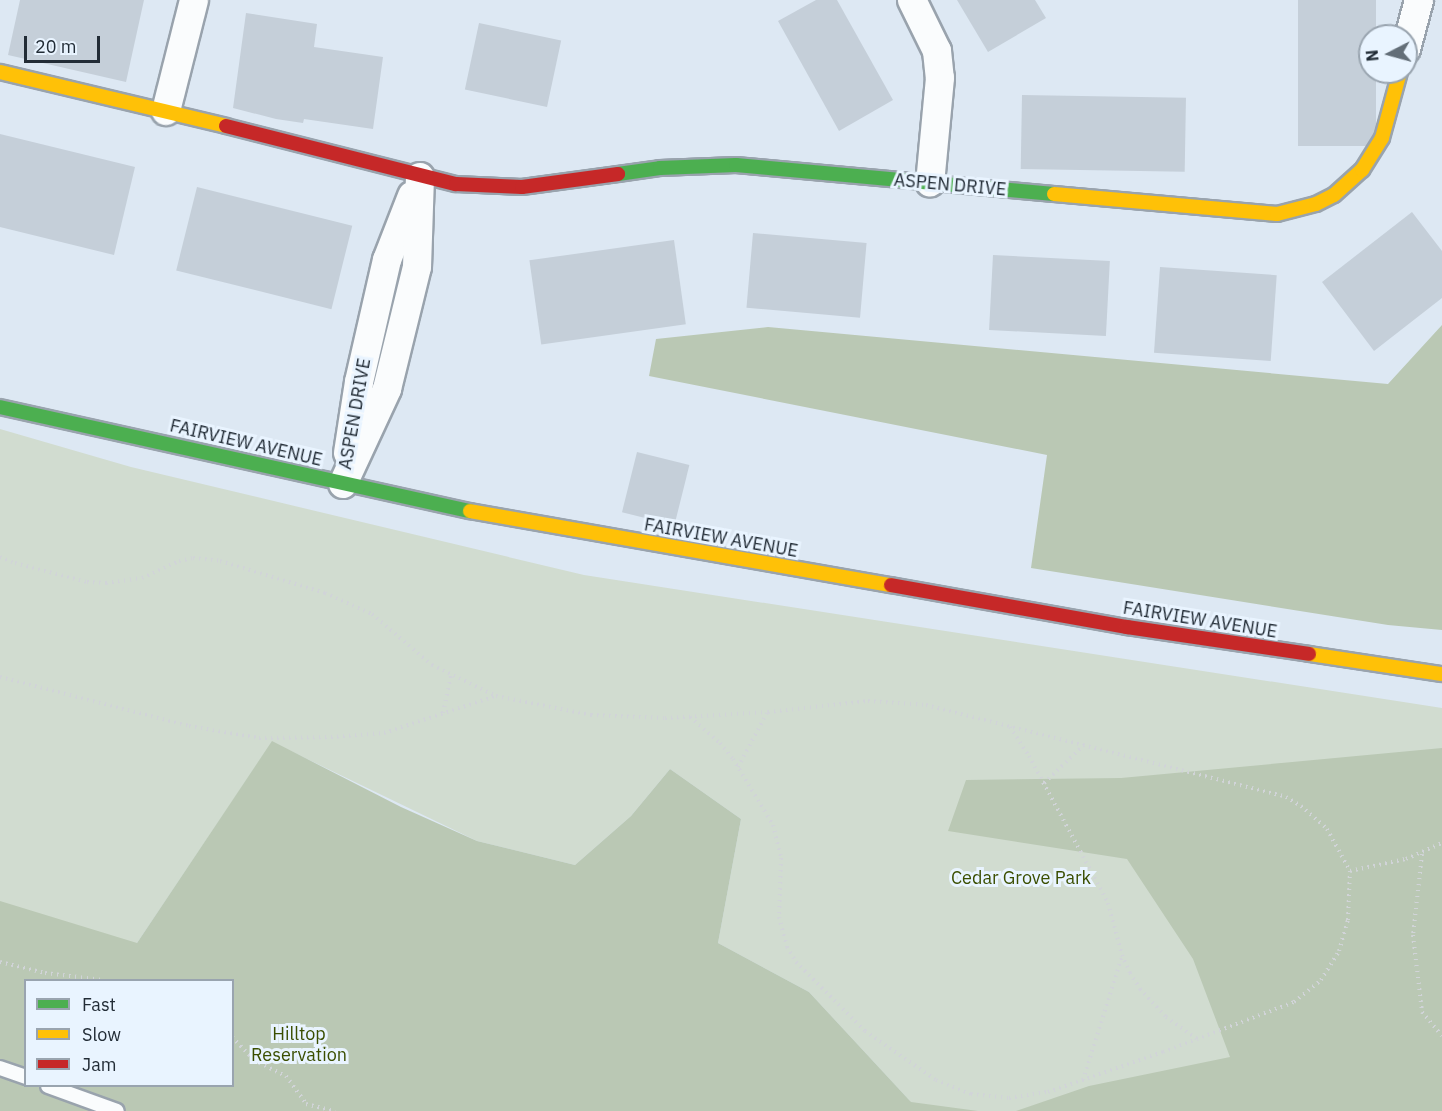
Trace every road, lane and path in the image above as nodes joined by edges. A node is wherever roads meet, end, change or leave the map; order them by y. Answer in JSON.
{"nodes":[{"id":1,"x":194,"y":0,"type":"edge"},
{"id":2,"x":912,"y":0,"type":"edge"},
{"id":3,"x":1419,"y":0,"type":"edge"},
{"id":4,"x":1413,"y":24,"type":"edge"},
{"id":5,"x":0,"y":72,"type":"edge"},
{"id":6,"x":1397,"y":84,"type":"edge"},
{"id":7,"x":166,"y":111,"type":"junction"},
{"id":8,"x":420,"y":177,"type":"junction"},
{"id":9,"x":930,"y":183,"type":"junction"},
{"id":10,"x":0,"y":407,"type":"edge"},
{"id":11,"x":343,"y":483,"type":"junction"},
{"id":12,"x":0,"y":557,"type":"edge"},
{"id":13,"x":451,"y":674,"type":"junction"},
{"id":14,"x":1442,"y":674,"type":"edge"},
{"id":15,"x":0,"y":677,"type":"edge"},
{"id":16,"x":496,"y":696,"type":"junction"},
{"id":17,"x":768,"y":712,"type":"junction"},
{"id":18,"x":443,"y":714,"type":"junction"},
{"id":19,"x":690,"y":716,"type":"junction"},
{"id":20,"x":1009,"y":726,"type":"junction"},
{"id":21,"x":1085,"y":744,"type":"junction"},
{"id":22,"x":738,"y":767,"type":"junction"},
{"id":23,"x":1044,"y":783,"type":"junction"},
{"id":24,"x":1442,"y":843,"type":"edge"},
{"id":25,"x":1422,"y":854,"type":"junction"},
{"id":26,"x":1350,"y":871,"type":"junction"},
{"id":27,"x":1122,"y":955,"type":"junction"},
{"id":28,"x":0,"y":962,"type":"edge"},
{"id":29,"x":86,"y":979,"type":"edge"},
{"id":30,"x":1442,"y":1036,"type":"edge"},
{"id":31,"x":234,"y":1039,"type":"edge"},
{"id":32,"x":1198,"y":1039,"type":"junction"},
{"id":33,"x":0,"y":1068,"type":"edge"},
{"id":34,"x":24,"y":1076,"type":"edge"},
{"id":35,"x":1083,"y":1080,"type":"junction"},
{"id":36,"x":51,"y":1087,"type":"edge"},
{"id":37,"x":117,"y":1111,"type":"edge"},
{"id":38,"x":335,"y":1111,"type":"edge"}],
"edges":[{"from":1,"to":7,"type":"street"},
{"from":2,"to":9,"type":"street"},
{"from":3,"to":4,"type":"street"},
{"from":5,"to":7,"type":"street","name":"ASPEN DRIVE"},
{"from":6,"to":9,"type":"street","name":"ASPEN DRIVE"},
{"from":7,"to":8,"type":"street","name":"ASPEN DRIVE"},
{"from":8,"to":9,"type":"street","name":"ASPEN DRIVE"},
{"from":8,"to":11,"type":"street","name":"ASPEN DRIVE"},
{"from":10,"to":11,"type":"street","name":"FAIRVIEW AVENUE"},
{"from":11,"to":14,"type":"street","name":"FAIRVIEW AVENUE"},
{"from":12,"to":13,"type":"path"},
{"from":13,"to":16,"type":"path"},
{"from":13,"to":18,"type":"path"},
{"from":15,"to":18,"type":"path"},
{"from":16,"to":18,"type":"path"},
{"from":16,"to":19,"type":"path"},
{"from":17,"to":19,"type":"path"},
{"from":17,"to":20,"type":"path"},
{"from":17,"to":22,"type":"path"},
{"from":19,"to":22,"type":"path"},
{"from":20,"to":21,"type":"path"},
{"from":20,"to":23,"type":"path"},
{"from":21,"to":23,"type":"path"},
{"from":21,"to":26,"type":"path"},
{"from":22,"to":35,"type":"path"},
{"from":23,"to":27,"type":"path"},
{"from":24,"to":25,"type":"path"},
{"from":25,"to":26,"type":"path"},
{"from":25,"to":30,"type":"path"},
{"from":26,"to":32,"type":"path"},
{"from":27,"to":32,"type":"path"},
{"from":27,"to":35,"type":"path"},
{"from":28,"to":29,"type":"path"},
{"from":31,"to":38,"type":"path"},
{"from":32,"to":35,"type":"path"},
{"from":33,"to":34,"type":"lane"},
{"from":36,"to":37,"type":"lane"}]}
